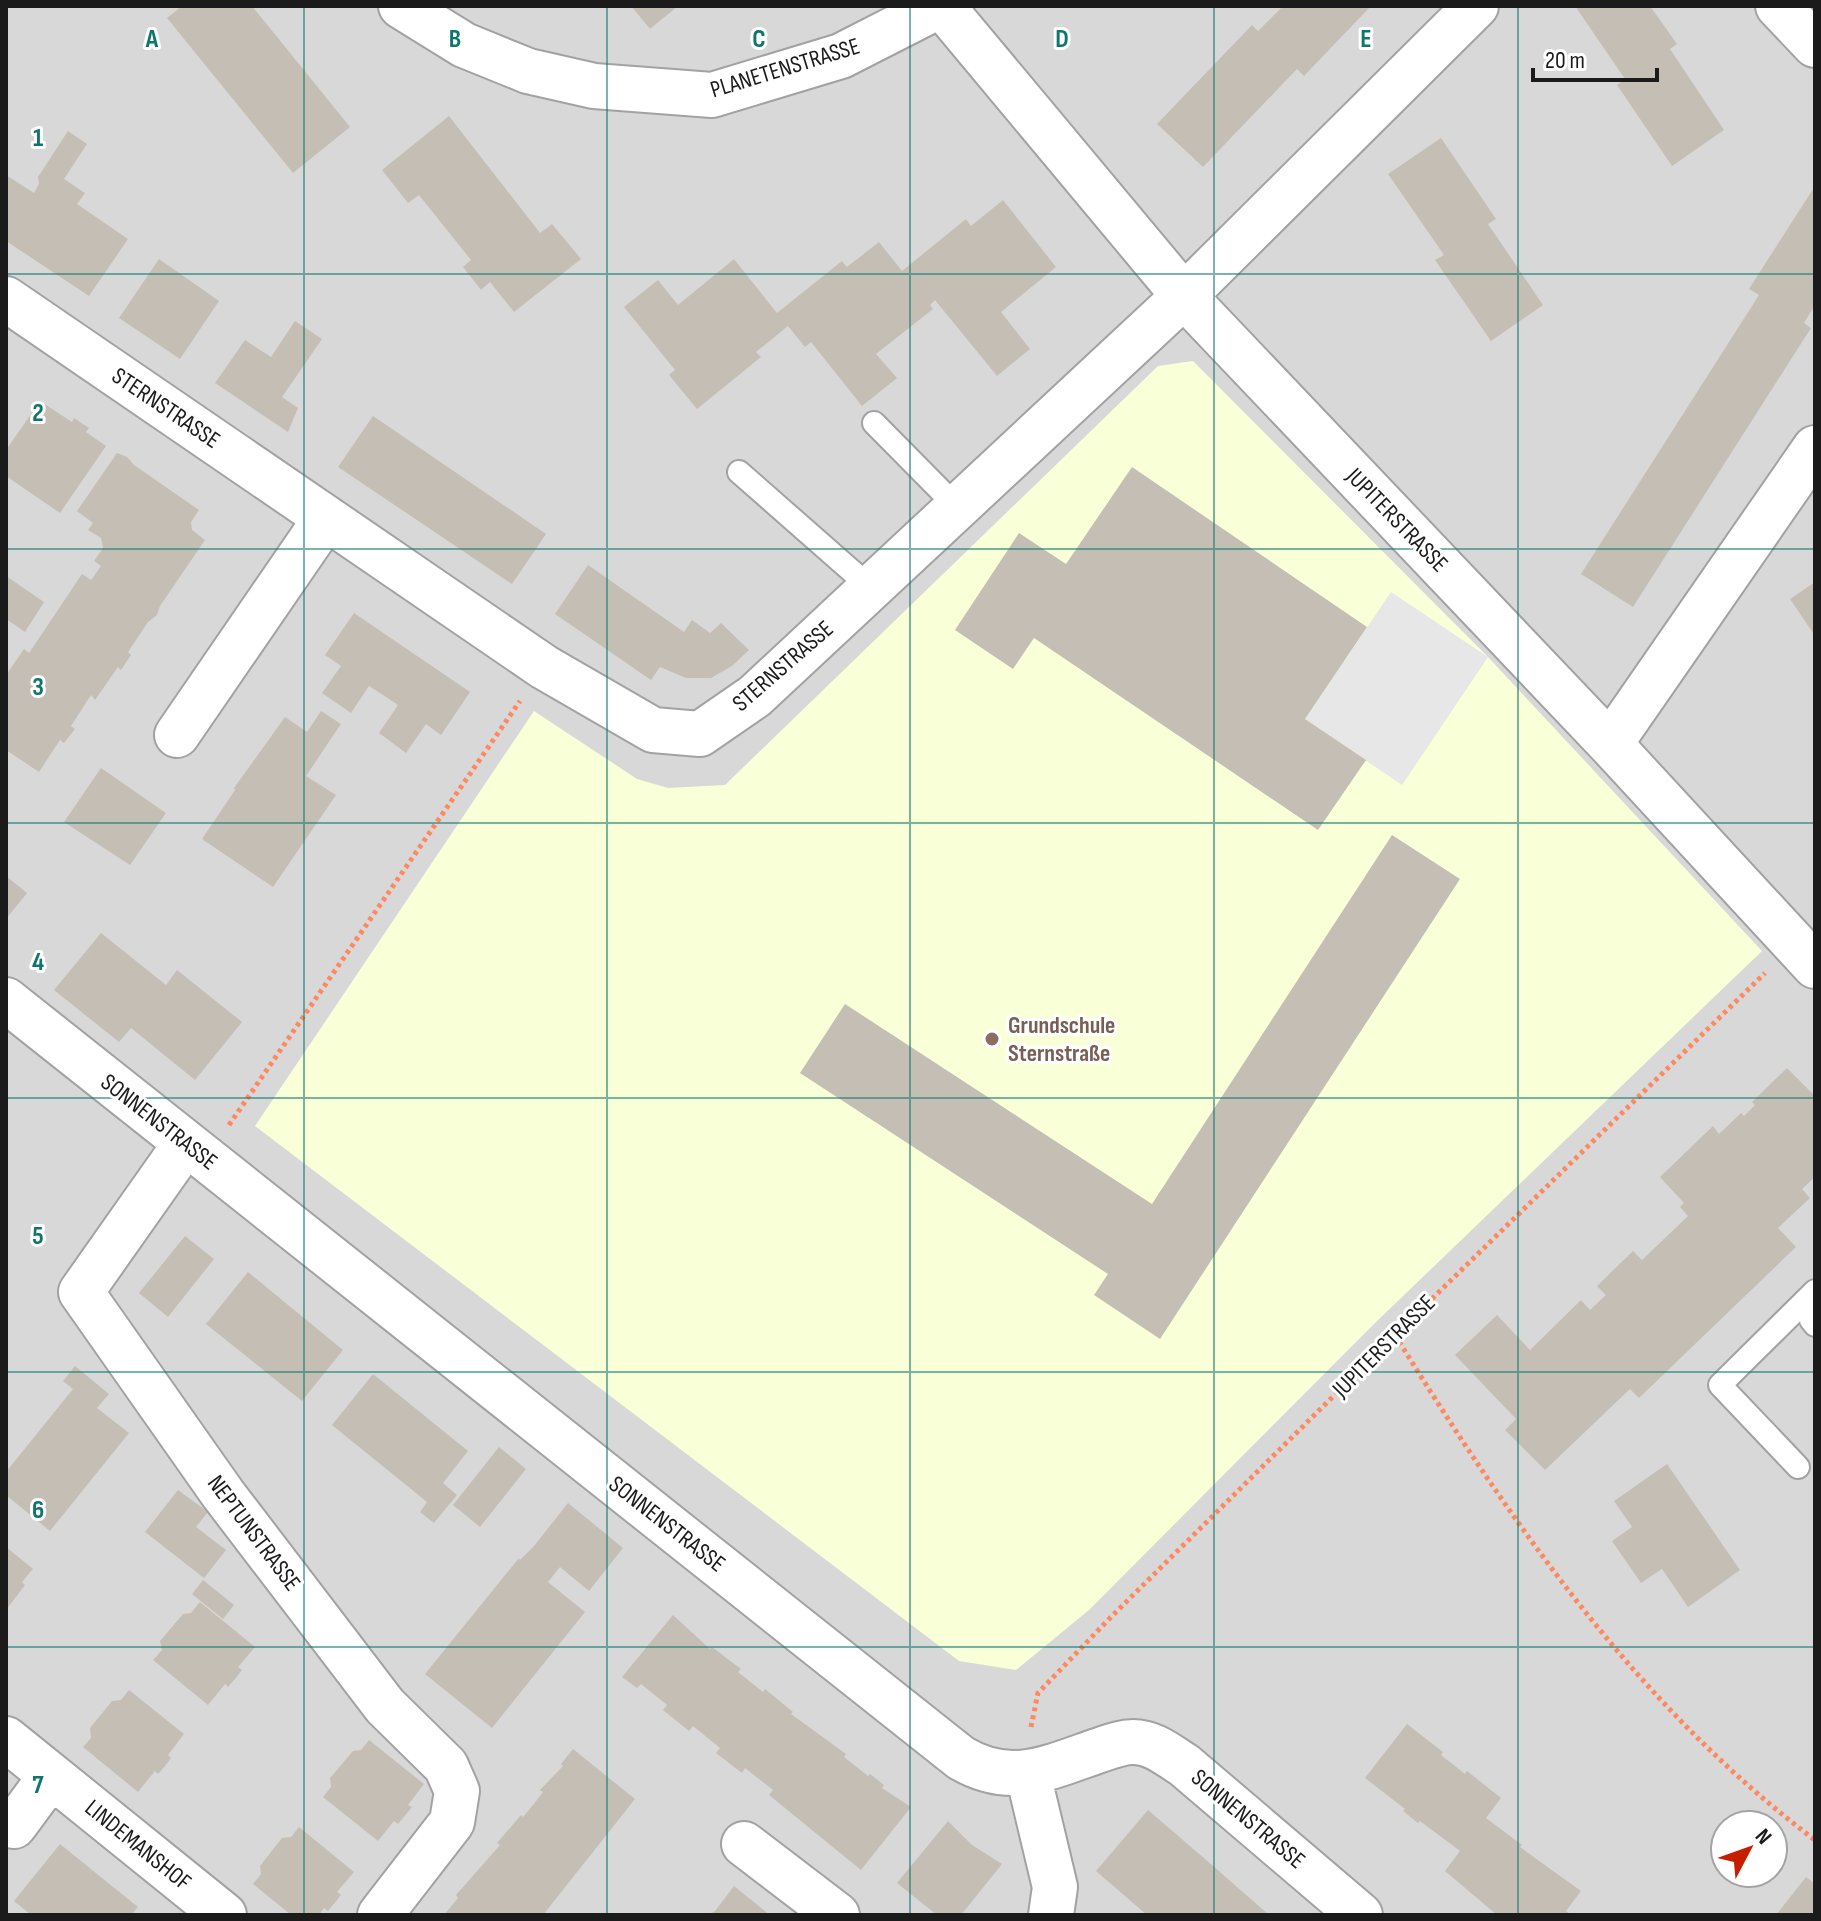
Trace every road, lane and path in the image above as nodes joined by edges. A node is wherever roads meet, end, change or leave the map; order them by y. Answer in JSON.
{"nodes":[{"id":1,"x":401,"y":6,"type":"edge"},
{"id":2,"x":941,"y":6,"type":"edge"},
{"id":3,"x":1476,"y":6,"type":"edge"},
{"id":4,"x":1778,"y":6,"type":"edge"},
{"id":5,"x":1815,"y":45,"type":"edge"},
{"id":6,"x":1184,"y":296,"type":"junction"},
{"id":7,"x":6,"y":299,"type":"edge"},
{"id":8,"x":874,"y":423,"type":"dead end"},
{"id":9,"x":1815,"y":448,"type":"edge"},
{"id":10,"x":739,"y":472,"type":"dead end"},
{"id":11,"x":957,"y":507,"type":"junction"},
{"id":12,"x":326,"y":518,"type":"junction"},
{"id":13,"x":871,"y":588,"type":"junction"},
{"id":14,"x":544,"y":667,"type":"junction"},
{"id":15,"x":177,"y":735,"type":"dead end"},
{"id":16,"x":1610,"y":744,"type":"junction"},
{"id":17,"x":1804,"y":956,"type":"edge"},
{"id":18,"x":6,"y":1000,"type":"edge"},
{"id":19,"x":196,"y":1151,"type":"junction"},
{"id":20,"x":1814,"y":1291,"type":"edge"},
{"id":21,"x":1815,"y":1325,"type":"edge"},
{"id":22,"x":1395,"y":1335,"type":"junction"},
{"id":23,"x":1798,"y":1467,"type":"dead end"},
{"id":24,"x":6,"y":1739,"type":"edge"},
{"id":25,"x":1028,"y":1774,"type":"junction"},
{"id":26,"x":51,"y":1776,"type":"junction"},
{"id":27,"x":6,"y":1825,"type":"edge"},
{"id":28,"x":1815,"y":1840,"type":"edge"},
{"id":29,"x":744,"y":1844,"type":"dead end"},
{"id":30,"x":1349,"y":1912,"type":"edge"},
{"id":31,"x":224,"y":1915,"type":"edge"},
{"id":32,"x":380,"y":1915,"type":"edge"},
{"id":33,"x":837,"y":1915,"type":"edge"},
{"id":34,"x":1051,"y":1915,"type":"edge"}],
"edges":[{"from":1,"to":2,"type":"street","name":"PLANETENSTRASSE"},
{"from":2,"to":6,"type":"street","name":"JUPITERSTRASSE"},
{"from":3,"to":6,"type":"street"},
{"from":4,"to":5,"type":"street"},
{"from":6,"to":11,"type":"street","name":"STERNSTRASSE"},
{"from":6,"to":16,"type":"street","name":"JUPITERSTRASSE"},
{"from":7,"to":12,"type":"street","name":"STERNSTRASSE"},
{"from":8,"to":11,"type":"lane"},
{"from":9,"to":16,"type":"street"},
{"from":10,"to":13,"type":"lane"},
{"from":11,"to":13,"type":"street","name":"STERNSTRASSE"},
{"from":12,"to":14,"type":"street","name":"STERNSTRASSE"},
{"from":12,"to":15,"type":"street"},
{"from":13,"to":14,"type":"street","name":"STERNSTRASSE"},
{"from":14,"to":19,"type":"path"},
{"from":16,"to":17,"type":"street","name":"JUPITERSTRASSE"},
{"from":17,"to":22,"type":"path","name":"JUPITERSTRASSE"},
{"from":18,"to":19,"type":"street","name":"SONNENSTRASSE"},
{"from":19,"to":25,"type":"street","name":"SONNENSTRASSE"},
{"from":19,"to":32,"type":"street","name":"NEPTUNSTRASSE"},
{"from":20,"to":21,"type":"lane"},
{"from":20,"to":23,"type":"lane"},
{"from":22,"to":25,"type":"path","name":"JUPITERSTRASSE"},
{"from":22,"to":28,"type":"path"},
{"from":24,"to":26,"type":"street","name":"LINDEMANSHOF"},
{"from":25,"to":30,"type":"street","name":"SONNENSTRASSE"},
{"from":25,"to":34,"type":"street"},
{"from":26,"to":27,"type":"street"},
{"from":26,"to":31,"type":"street","name":"LINDEMANSHOF"},
{"from":29,"to":33,"type":"street"}]}
